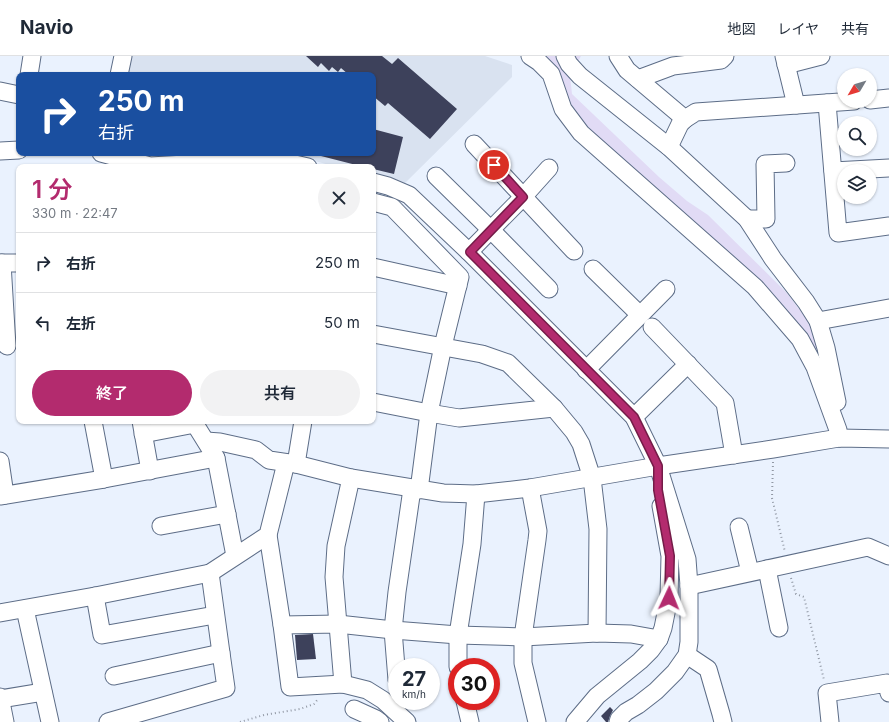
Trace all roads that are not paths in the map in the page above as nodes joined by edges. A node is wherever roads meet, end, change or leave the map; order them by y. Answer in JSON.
{"nodes":[{"id":1,"x":32,"y":56,"type":"edge"},
{"id":2,"x":123,"y":56,"type":"edge"},
{"id":3,"x":530,"y":56,"type":"edge"},
{"id":4,"x":565,"y":56,"type":"edge"},
{"id":5,"x":618,"y":56,"type":"edge"},
{"id":6,"x":725,"y":56,"type":"edge"},
{"id":7,"x":821,"y":56,"type":"edge"},
{"id":8,"x":785,"y":60,"type":"edge"},
{"id":9,"x":672,"y":61,"type":"edge"},
{"id":10,"x":29,"y":72,"type":"edge"},
{"id":11,"x":120,"y":72,"type":"edge"},
{"id":12,"x":638,"y":79,"type":"junction"},
{"id":13,"x":0,"y":91,"type":"edge"},
{"id":14,"x":16,"y":94,"type":"edge"},
{"id":15,"x":889,"y":98,"type":"edge"},
{"id":16,"x":877,"y":99,"type":"edge"},
{"id":17,"x":837,"y":102,"type":"edge"},
{"id":18,"x":827,"y":103,"type":"junction"},
{"id":19,"x":796,"y":105,"type":"junction"},
{"id":20,"x":684,"y":119,"type":"junction"},
{"id":21,"x":474,"y":144,"type":"dead end"},
{"id":22,"x":669,"y":147,"type":"junction"},
{"id":23,"x":16,"y":150,"type":"edge"},
{"id":24,"x":0,"y":151,"type":"edge"},
{"id":25,"x":114,"y":156,"type":"edge"},
{"id":26,"x":786,"y":163,"type":"dead end"},
{"id":27,"x":140,"y":164,"type":"edge"},
{"id":28,"x":196,"y":164,"type":"edge"},
{"id":29,"x":295,"y":164,"type":"edge"},
{"id":30,"x":548,"y":168,"type":"dead end"},
{"id":31,"x":889,"y":168,"type":"edge"},
{"id":32,"x":833,"y":171,"type":"junction"},
{"id":33,"x":436,"y":176,"type":"dead end"},
{"id":34,"x":376,"y":183,"type":"edge"},
{"id":35,"x":523,"y":197,"type":"junction"},
{"id":36,"x":376,"y":203,"type":"edge"},
{"id":37,"x":747,"y":219,"type":"junction"},
{"id":38,"x":889,"y":226,"type":"edge"},
{"id":39,"x":491,"y":230,"type":"junction"},
{"id":40,"x":574,"y":251,"type":"dead end"},
{"id":41,"x":470,"y":252,"type":"junction"},
{"id":42,"x":7,"y":263,"type":"edge"},
{"id":43,"x":376,"y":268,"type":"edge"},
{"id":44,"x":593,"y":269,"type":"dead end"},
{"id":45,"x":458,"y":286,"type":"junction"},
{"id":46,"x":549,"y":289,"type":"dead end"},
{"id":47,"x":666,"y":289,"type":"dead end"},
{"id":48,"x":889,"y":308,"type":"edge"},
{"id":49,"x":640,"y":314,"type":"junction"},
{"id":50,"x":818,"y":321,"type":"junction"},
{"id":51,"x":652,"y":327,"type":"dead end"},
{"id":52,"x":376,"y":335,"type":"edge"},
{"id":53,"x":8,"y":346,"type":"dead end"},
{"id":54,"x":443,"y":346,"type":"junction"},
{"id":55,"x":688,"y":364,"type":"junction"},
{"id":56,"x":586,"y":370,"type":"junction"},
{"id":57,"x":376,"y":403,"type":"edge"},
{"id":58,"x":554,"y":408,"type":"junction"},
{"id":59,"x":429,"y":413,"type":"junction"},
{"id":60,"x":634,"y":417,"type":"junction"},
{"id":61,"x":94,"y":424,"type":"edge"},
{"id":62,"x":173,"y":424,"type":"edge"},
{"id":63,"x":195,"y":424,"type":"edge"},
{"id":64,"x":302,"y":424,"type":"edge"},
{"id":65,"x":142,"y":427,"type":"edge"},
{"id":66,"x":838,"y":434,"type":"junction"},
{"id":67,"x":889,"y":439,"type":"edge"},
{"id":68,"x":206,"y":441,"type":"junction"},
{"id":69,"x":734,"y":455,"type":"junction"},
{"id":70,"x":216,"y":458,"type":"junction"},
{"id":71,"x":0,"y":461,"type":"edge"},
{"id":72,"x":291,"y":463,"type":"junction"},
{"id":73,"x":658,"y":466,"type":"junction"},
{"id":74,"x":150,"y":470,"type":"junction"},
{"id":75,"x":351,"y":478,"type":"junction"},
{"id":76,"x":592,"y":478,"type":"junction"},
{"id":77,"x":104,"y":479,"type":"junction"},
{"id":78,"x":530,"y":488,"type":"junction"},
{"id":79,"x":416,"y":489,"type":"junction"},
{"id":80,"x":476,"y":494,"type":"junction"},
{"id":81,"x":2,"y":496,"type":"edge"},
{"id":82,"x":227,"y":514,"type":"junction"},
{"id":83,"x":161,"y":526,"type":"dead end"},
{"id":84,"x":740,"y":527,"type":"dead end"},
{"id":85,"x":268,"y":536,"type":"junction"},
{"id":86,"x":235,"y":556,"type":"junction"},
{"id":87,"x":889,"y":556,"type":"edge"},
{"id":88,"x":758,"y":570,"type":"junction"},
{"id":89,"x":210,"y":573,"type":"junction"},
{"id":90,"x":689,"y":586,"type":"junction"},
{"id":91,"x":95,"y":596,"type":"junction"},
{"id":92,"x":25,"y":609,"type":"junction"},
{"id":93,"x":0,"y":613,"type":"edge"},
{"id":94,"x":215,"y":615,"type":"junction"},
{"id":95,"x":338,"y":624,"type":"junction"},
{"id":96,"x":282,"y":625,"type":"junction"},
{"id":97,"x":779,"y":628,"type":"dead end"},
{"id":98,"x":393,"y":630,"type":"junction"},
{"id":99,"x":597,"y":633,"type":"junction"},
{"id":100,"x":458,"y":635,"type":"junction"},
{"id":101,"x":523,"y":637,"type":"junction"},
{"id":102,"x":659,"y":638,"type":"junction"},
{"id":103,"x":221,"y":653,"type":"junction"},
{"id":104,"x":687,"y":655,"type":"junction"},
{"id":105,"x":395,"y":658,"type":"edge"},
{"id":106,"x":458,"y":658,"type":"edge"},
{"id":107,"x":114,"y":676,"type":"dead end"},
{"id":108,"x":343,"y":684,"type":"junction"},
{"id":109,"x":43,"y":692,"type":"junction"},
{"id":110,"x":889,"y":692,"type":"edge"},
{"id":111,"x":0,"y":698,"type":"edge"},
{"id":112,"x":354,"y":709,"type":"dead end"},
{"id":113,"x":467,"y":710,"type":"edge"},
{"id":114,"x":402,"y":713,"type":"edge"},
{"id":115,"x":5,"y":722,"type":"edge"},
{"id":116,"x":50,"y":722,"type":"edge"},
{"id":117,"x":108,"y":722,"type":"edge"},
{"id":118,"x":380,"y":722,"type":"edge"},
{"id":119,"x":470,"y":722,"type":"edge"},
{"id":120,"x":537,"y":722,"type":"edge"},
{"id":121,"x":575,"y":722,"type":"edge"},
{"id":122,"x":618,"y":722,"type":"edge"},
{"id":123,"x":722,"y":722,"type":"edge"},
{"id":124,"x":830,"y":722,"type":"edge"}],
"edges":[{"from":1,"to":10,"type":"street"},
{"from":2,"to":11,"type":"street"},
{"from":3,"to":66,"type":"street"},
{"from":4,"to":22,"type":"street"},
{"from":5,"to":12,"type":"street"},
{"from":6,"to":9,"type":"street"},
{"from":7,"to":8,"type":"street"},
{"from":8,"to":19,"type":"street"},
{"from":9,"to":12,"type":"street"},
{"from":12,"to":20,"type":"street"},
{"from":13,"to":14,"type":"street"},
{"from":15,"to":16,"type":"street"},
{"from":17,"to":18,"type":"street"},
{"from":18,"to":19,"type":"street"},
{"from":18,"to":32,"type":"street"},
{"from":19,"to":20,"type":"street"},
{"from":20,"to":22,"type":"street"},
{"from":21,"to":35,"type":"street"},
{"from":22,"to":37,"type":"street"},
{"from":23,"to":24,"type":"street"},
{"from":25,"to":27,"type":"street"},
{"from":26,"to":37,"type":"street"},
{"from":28,"to":29,"type":"street"},
{"from":30,"to":35,"type":"street"},
{"from":31,"to":32,"type":"street"},
{"from":32,"to":38,"type":"street"},
{"from":33,"to":39,"type":"street"},
{"from":34,"to":41,"type":"street"},
{"from":35,"to":39,"type":"street"},
{"from":35,"to":40,"type":"street"},
{"from":36,"to":45,"type":"street"},
{"from":37,"to":50,"type":"street"},
{"from":39,"to":41,"type":"street"},
{"from":39,"to":46,"type":"street"},
{"from":41,"to":56,"type":"street"},
{"from":42,"to":53,"type":"street"},
{"from":43,"to":45,"type":"street"},
{"from":44,"to":49,"type":"street"},
{"from":45,"to":54,"type":"street"},
{"from":47,"to":49,"type":"street"},
{"from":48,"to":50,"type":"street"},
{"from":49,"to":56,"type":"street"},
{"from":50,"to":66,"type":"street"},
{"from":51,"to":55,"type":"street"},
{"from":52,"to":54,"type":"street"},
{"from":54,"to":58,"type":"street"},
{"from":54,"to":59,"type":"street"},
{"from":55,"to":60,"type":"street"},
{"from":55,"to":69,"type":"street"},
{"from":56,"to":60,"type":"street"},
{"from":57,"to":59,"type":"street"},
{"from":58,"to":59,"type":"street"},
{"from":58,"to":76,"type":"street"},
{"from":59,"to":79,"type":"street"},
{"from":60,"to":73,"type":"street"},
{"from":61,"to":77,"type":"street"},
{"from":62,"to":65,"type":"street"},
{"from":63,"to":68,"type":"street"},
{"from":64,"to":72,"type":"street"},
{"from":65,"to":74,"type":"street"},
{"from":66,"to":67,"type":"street"},
{"from":66,"to":69,"type":"street"},
{"from":68,"to":70,"type":"street"},
{"from":68,"to":72,"type":"street"},
{"from":69,"to":73,"type":"street"},
{"from":70,"to":74,"type":"street"},
{"from":70,"to":82,"type":"street"},
{"from":71,"to":81,"type":"street"},
{"from":72,"to":75,"type":"street"},
{"from":72,"to":85,"type":"street"},
{"from":73,"to":76,"type":"street"},
{"from":73,"to":90,"type":"street"},
{"from":73,"to":102,"type":"street"},
{"from":74,"to":77,"type":"street"},
{"from":75,"to":79,"type":"street"},
{"from":75,"to":95,"type":"street"},
{"from":76,"to":78,"type":"street"},
{"from":76,"to":99,"type":"street"},
{"from":77,"to":81,"type":"street"},
{"from":78,"to":80,"type":"street"},
{"from":78,"to":101,"type":"street"},
{"from":79,"to":80,"type":"street"},
{"from":79,"to":98,"type":"street"},
{"from":80,"to":100,"type":"street"},
{"from":82,"to":83,"type":"street"},
{"from":82,"to":86,"type":"street"},
{"from":84,"to":88,"type":"street"},
{"from":85,"to":86,"type":"street"},
{"from":85,"to":96,"type":"street"},
{"from":86,"to":89,"type":"street"},
{"from":87,"to":88,"type":"street"},
{"from":88,"to":90,"type":"street"},
{"from":88,"to":97,"type":"street"},
{"from":89,"to":91,"type":"street"},
{"from":89,"to":94,"type":"street"},
{"from":90,"to":104,"type":"street"},
{"from":91,"to":92,"type":"street"},
{"from":91,"to":94,"type":"street"},
{"from":92,"to":93,"type":"street"},
{"from":92,"to":109,"type":"street"},
{"from":94,"to":103,"type":"street"},
{"from":95,"to":96,"type":"street"},
{"from":95,"to":98,"type":"street"},
{"from":95,"to":108,"type":"street"},
{"from":96,"to":108,"type":"street"},
{"from":98,"to":100,"type":"street"},
{"from":98,"to":105,"type":"street"},
{"from":99,"to":101,"type":"street"},
{"from":99,"to":102,"type":"street"},
{"from":100,"to":101,"type":"street"},
{"from":100,"to":106,"type":"street"},
{"from":101,"to":120,"type":"street"},
{"from":102,"to":121,"type":"street"},
{"from":103,"to":107,"type":"street"},
{"from":103,"to":117,"type":"street"},
{"from":104,"to":122,"type":"street"},
{"from":104,"to":123,"type":"street"},
{"from":108,"to":114,"type":"street"},
{"from":109,"to":111,"type":"street"},
{"from":109,"to":116,"type":"street"},
{"from":110,"to":124,"type":"street"},
{"from":111,"to":115,"type":"street"},
{"from":112,"to":118,"type":"street"},
{"from":113,"to":119,"type":"street"}]}
